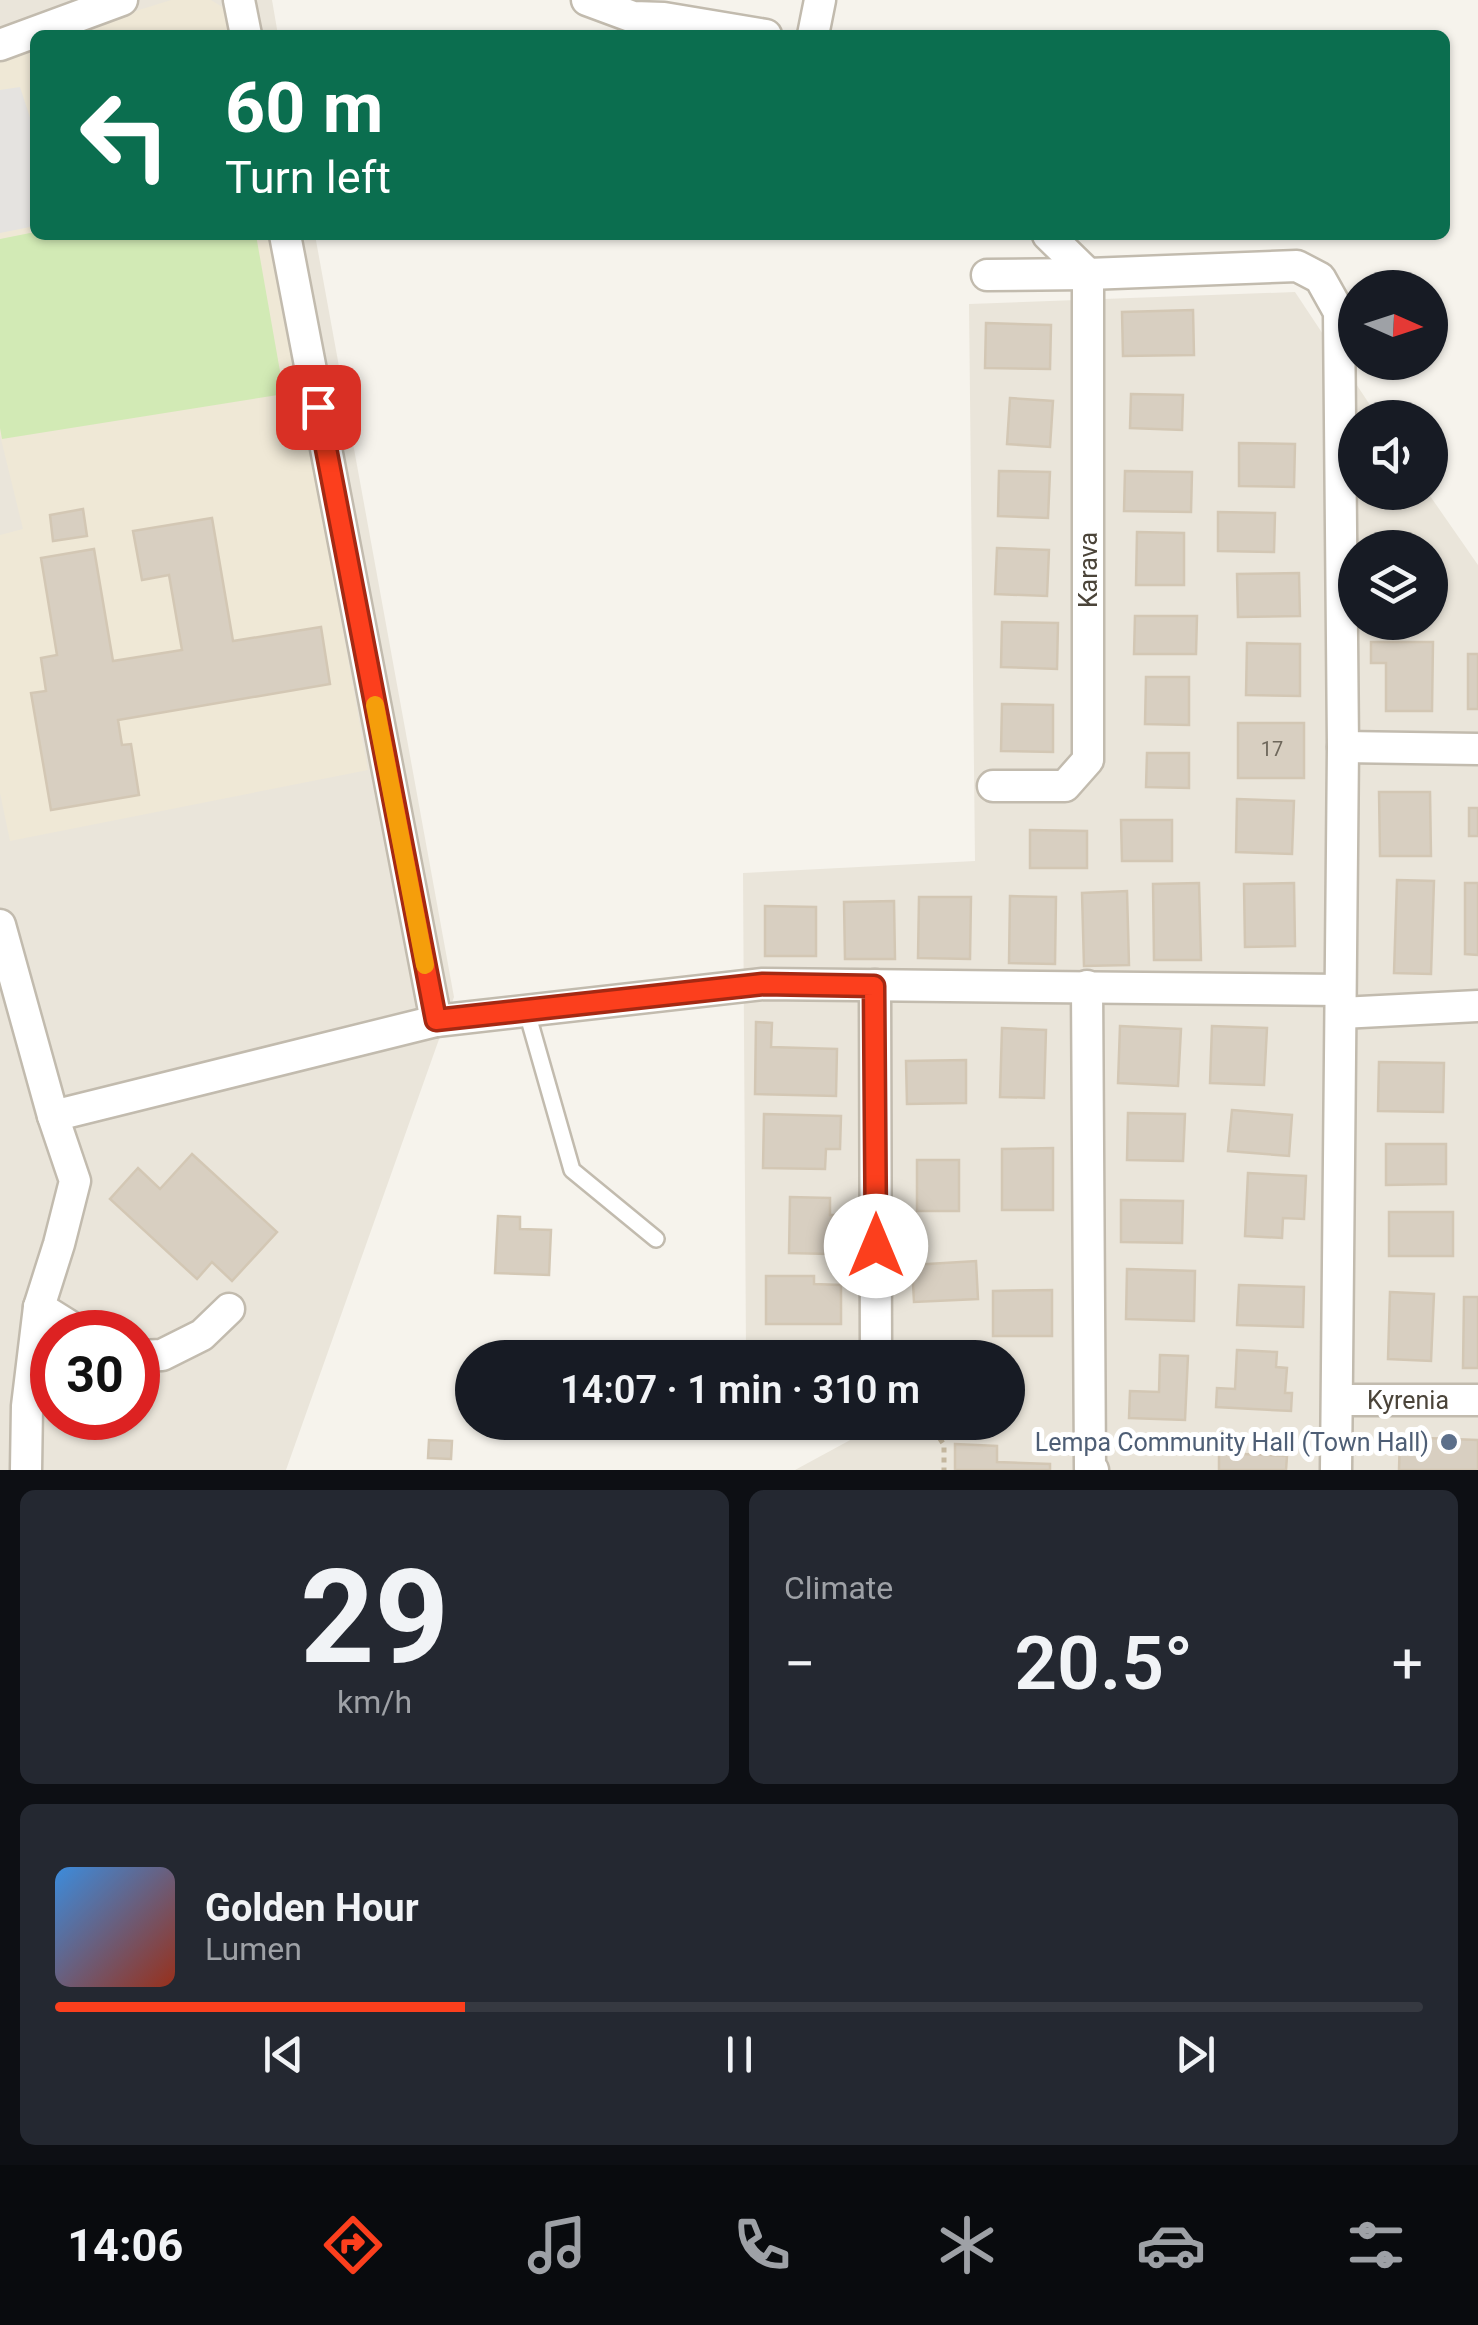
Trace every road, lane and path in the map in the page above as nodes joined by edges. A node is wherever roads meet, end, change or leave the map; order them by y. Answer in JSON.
{"nodes":[{"id":1,"x":122,"y":0,"type":"edge"},
{"id":2,"x":239,"y":0,"type":"edge"},
{"id":3,"x":587,"y":0,"type":"edge"},
{"id":4,"x":820,"y":0,"type":"edge"},
{"id":5,"x":41,"y":30,"type":"edge"},
{"id":6,"x":245,"y":30,"type":"edge"},
{"id":7,"x":736,"y":30,"type":"edge"},
{"id":8,"x":814,"y":30,"type":"edge"},
{"id":9,"x":30,"y":34,"type":"edge"},
{"id":10,"x":0,"y":45,"type":"edge"},
{"id":11,"x":285,"y":240,"type":"edge"},
{"id":12,"x":1053,"y":240,"type":"edge"},
{"id":13,"x":1088,"y":274,"type":"junction"},
{"id":14,"x":986,"y":275,"type":"dead end"},
{"id":15,"x":1343,"y":747,"type":"junction"},
{"id":16,"x":1478,"y":749,"type":"edge"},
{"id":17,"x":993,"y":786,"type":"dead end"},
{"id":18,"x":0,"y":925,"type":"edge"},
{"id":19,"x":874,"y":986,"type":"junction"},
{"id":20,"x":1087,"y":986,"type":"junction"},
{"id":21,"x":1340,"y":1002,"type":"junction"},
{"id":22,"x":1478,"y":1006,"type":"edge"},
{"id":23,"x":526,"y":1009,"type":"junction"},
{"id":24,"x":436,"y":1020,"type":"junction"},
{"id":25,"x":52,"y":1116,"type":"junction"},
{"id":26,"x":656,"y":1239,"type":"dead end"},
{"id":27,"x":39,"y":1307,"type":"junction"},
{"id":28,"x":44,"y":1310,"type":"edge"},
{"id":29,"x":228,"y":1310,"type":"dead end"},
{"id":30,"x":876,"y":1340,"type":"edge"},
{"id":31,"x":160,"y":1356,"type":"edge"},
{"id":32,"x":1338,"y":1400,"type":"junction"},
{"id":33,"x":1478,"y":1400,"type":"edge"},
{"id":34,"x":941,"y":1440,"type":"edge"},
{"id":35,"x":26,"y":1470,"type":"edge"},
{"id":36,"x":944,"y":1470,"type":"edge"},
{"id":37,"x":1092,"y":1470,"type":"edge"},
{"id":38,"x":1336,"y":1470,"type":"edge"}],
"edges":[{"from":1,"to":5,"type":"street"},
{"from":2,"to":6,"type":"street"},
{"from":3,"to":7,"type":"street"},
{"from":4,"to":8,"type":"street"},
{"from":9,"to":10,"type":"street"},
{"from":11,"to":24,"type":"street"},
{"from":12,"to":13,"type":"street"},
{"from":13,"to":14,"type":"street"},
{"from":13,"to":15,"type":"street"},
{"from":13,"to":17,"type":"street","name":"Karava"},
{"from":15,"to":16,"type":"street"},
{"from":15,"to":21,"type":"street"},
{"from":18,"to":25,"type":"street"},
{"from":19,"to":20,"type":"street"},
{"from":19,"to":23,"type":"street"},
{"from":19,"to":30,"type":"street"},
{"from":20,"to":21,"type":"street"},
{"from":20,"to":37,"type":"street"},
{"from":21,"to":22,"type":"street"},
{"from":21,"to":32,"type":"street"},
{"from":23,"to":24,"type":"street"},
{"from":23,"to":26,"type":"lane"},
{"from":24,"to":25,"type":"street"},
{"from":25,"to":27,"type":"street"},
{"from":27,"to":28,"type":"street"},
{"from":27,"to":35,"type":"street"},
{"from":29,"to":31,"type":"street"},
{"from":32,"to":33,"type":"street","name":"Kyrenia"},
{"from":32,"to":38,"type":"street"},
{"from":34,"to":36,"type":"path"}]}
